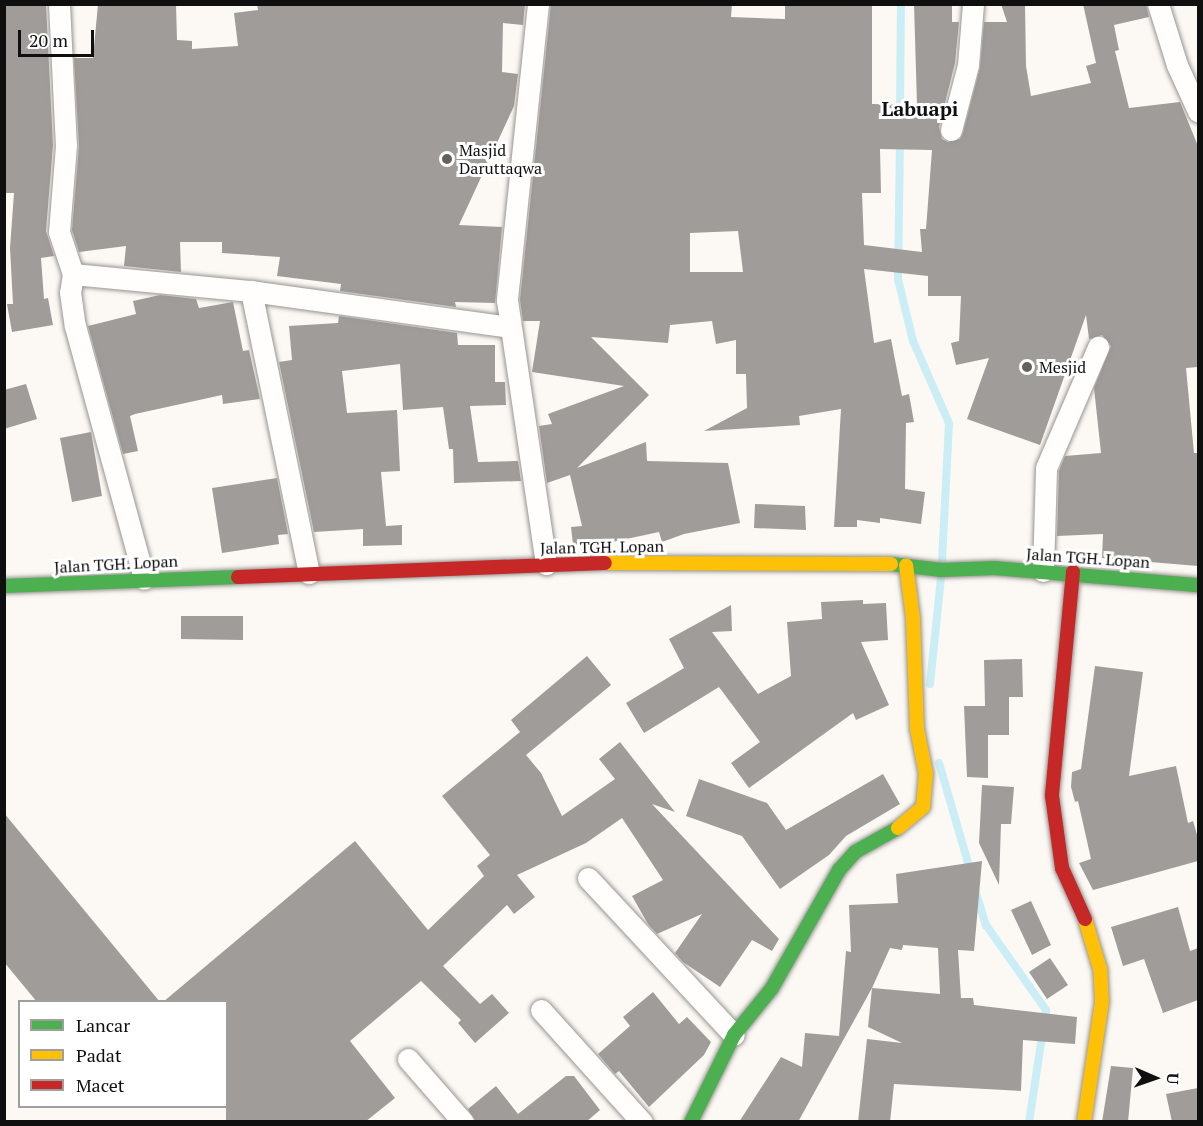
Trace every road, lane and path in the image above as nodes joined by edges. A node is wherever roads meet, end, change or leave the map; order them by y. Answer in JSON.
{"nodes":[{"id":1,"x":59,"y":4,"type":"edge"},
{"id":2,"x":538,"y":4,"type":"edge"},
{"id":3,"x":973,"y":4,"type":"edge"},
{"id":4,"x":1158,"y":4,"type":"edge"},
{"id":5,"x":1198,"y":111,"type":"edge"},
{"id":6,"x":951,"y":130,"type":"dead end"},
{"id":7,"x":73,"y":274,"type":"junction"},
{"id":8,"x":251,"y":291,"type":"junction"},
{"id":9,"x":510,"y":327,"type":"junction"},
{"id":10,"x":1098,"y":347,"type":"dead end"},
{"id":11,"x":546,"y":564,"type":"junction"},
{"id":12,"x":906,"y":565,"type":"junction"},
{"id":13,"x":1043,"y":571,"type":"junction"},
{"id":14,"x":1073,"y":572,"type":"junction"},
{"id":15,"x":309,"y":573,"type":"junction"},
{"id":16,"x":144,"y":579,"type":"junction"},
{"id":17,"x":1198,"y":585,"type":"edge"},
{"id":18,"x":4,"y":586,"type":"edge"},
{"id":19,"x":588,"y":878,"type":"dead end"},
{"id":20,"x":541,"y":1010,"type":"dead end"},
{"id":21,"x":734,"y":1035,"type":"junction"},
{"id":22,"x":408,"y":1059,"type":"dead end"},
{"id":23,"x":463,"y":1122,"type":"edge"},
{"id":24,"x":642,"y":1122,"type":"edge"},
{"id":25,"x":692,"y":1122,"type":"edge"},
{"id":26,"x":1084,"y":1122,"type":"edge"}],
"edges":[{"from":1,"to":7,"type":"street"},
{"from":2,"to":9,"type":"street"},
{"from":3,"to":6,"type":"street"},
{"from":4,"to":5,"type":"street"},
{"from":7,"to":8,"type":"street"},
{"from":7,"to":16,"type":"street"},
{"from":8,"to":9,"type":"street"},
{"from":8,"to":15,"type":"street"},
{"from":9,"to":11,"type":"street"},
{"from":10,"to":13,"type":"street"},
{"from":11,"to":12,"type":"main road","name":"Jalan TGH. Lopan"},
{"from":11,"to":15,"type":"main road","name":"Jalan TGH. Lopan"},
{"from":12,"to":13,"type":"main road","name":"Jalan TGH. Lopan"},
{"from":12,"to":21,"type":"main road"},
{"from":13,"to":14,"type":"main road","name":"Jalan TGH. Lopan"},
{"from":14,"to":17,"type":"main road","name":"Jalan TGH. Lopan"},
{"from":14,"to":26,"type":"main road"},
{"from":15,"to":16,"type":"main road","name":"Jalan TGH. Lopan"},
{"from":16,"to":18,"type":"main road","name":"Jalan TGH. Lopan"},
{"from":19,"to":21,"type":"street"},
{"from":20,"to":24,"type":"street"},
{"from":21,"to":25,"type":"main road"},
{"from":22,"to":23,"type":"street"}]}
